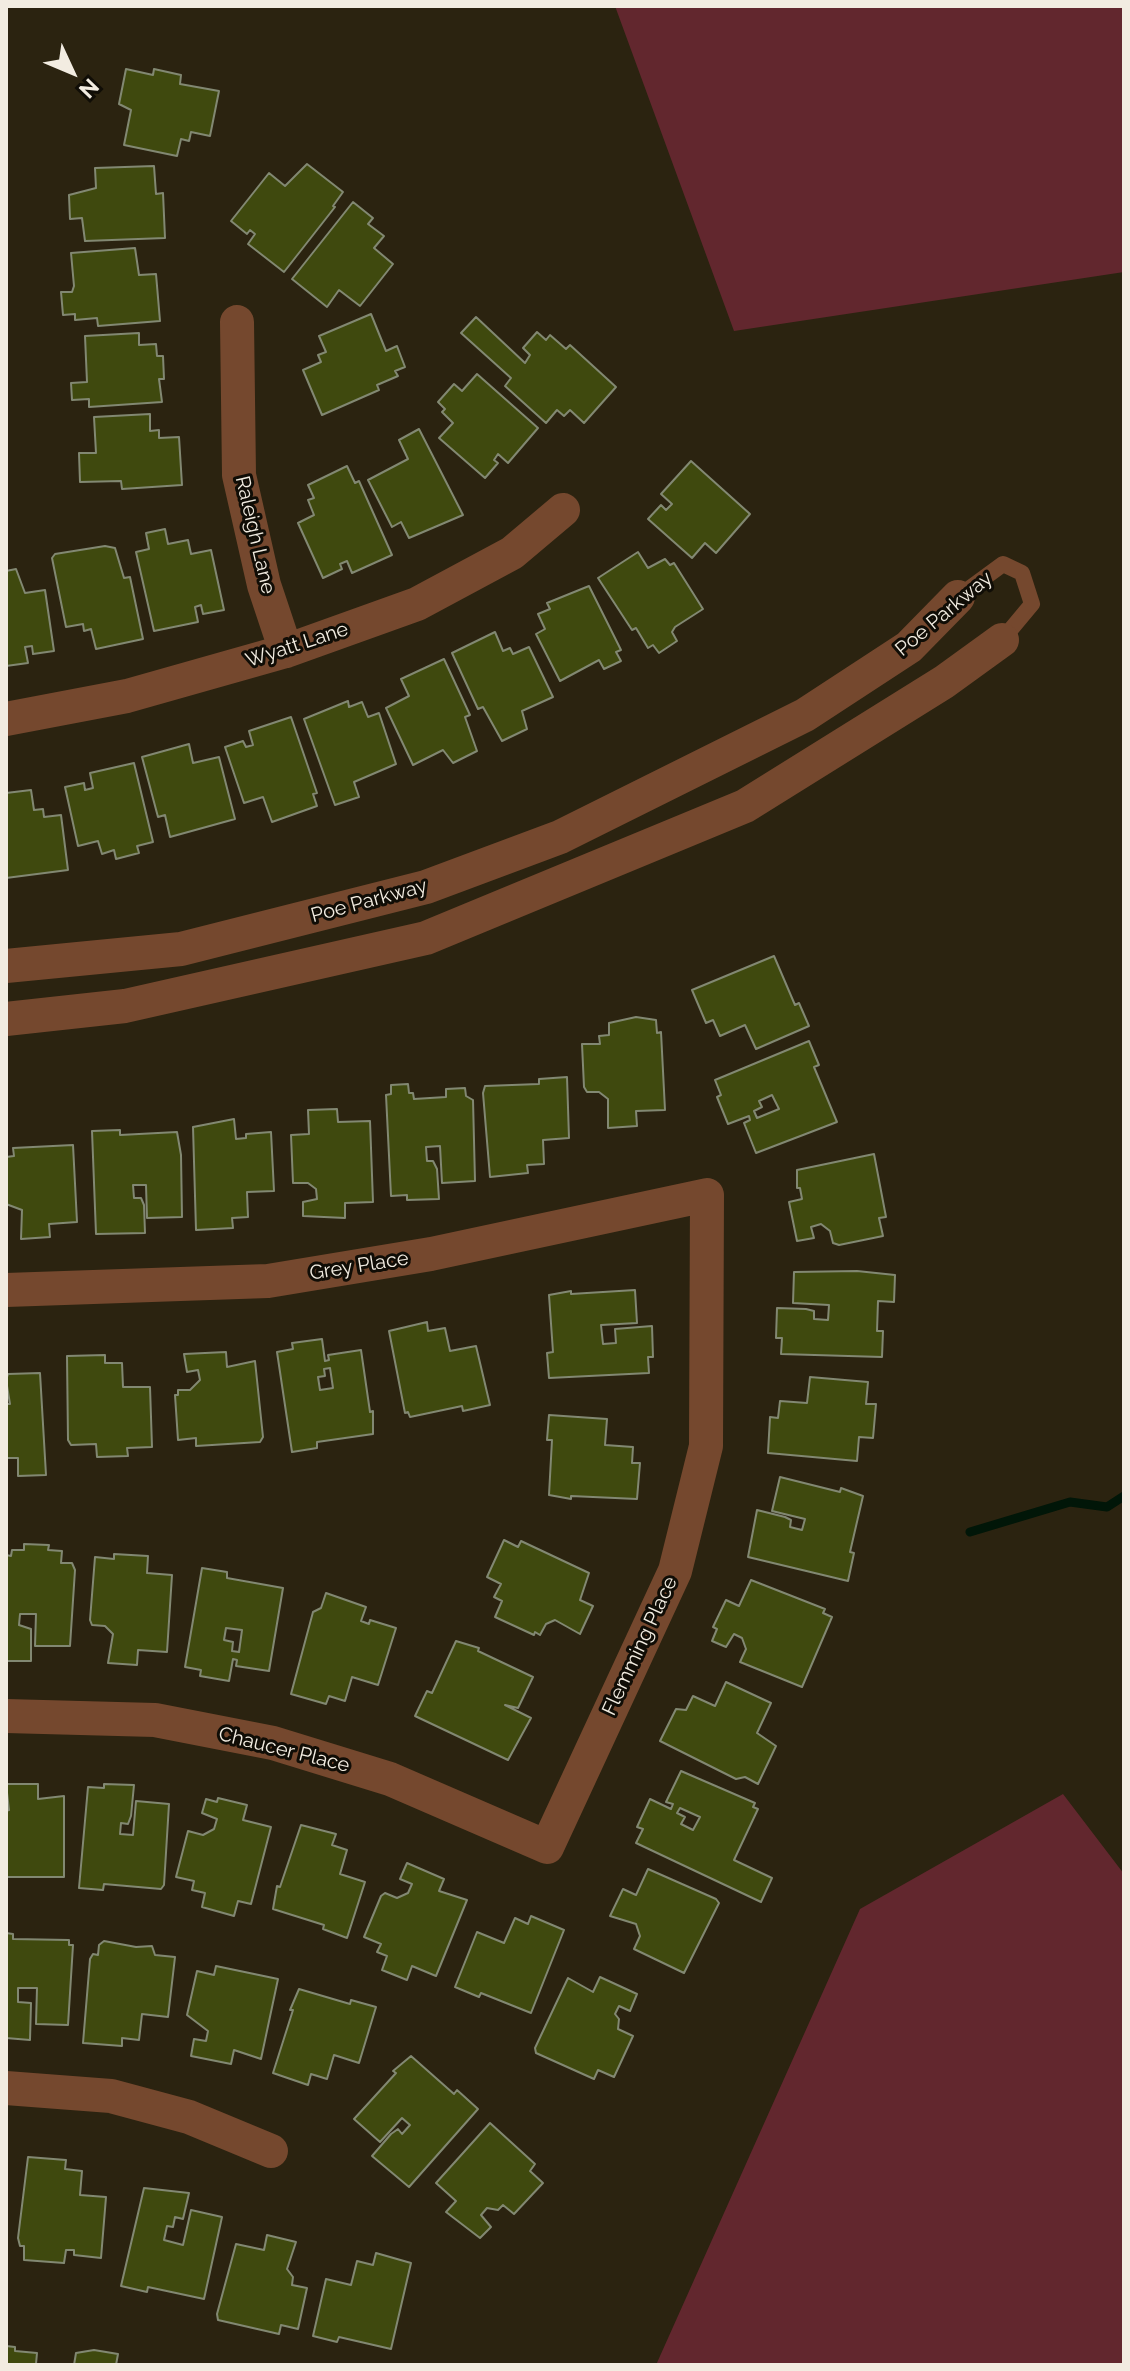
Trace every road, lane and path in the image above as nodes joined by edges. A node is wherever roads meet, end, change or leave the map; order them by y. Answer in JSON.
{"nodes":[{"id":1,"x":237,"y":322,"type":"dead end"},
{"id":2,"x":563,"y":510,"type":"dead end"},
{"id":3,"x":958,"y":597,"type":"joint"},
{"id":4,"x":1002,"y":640,"type":"joint"},
{"id":5,"x":286,"y":651,"type":"junction"},
{"id":6,"x":6,"y":719,"type":"edge"},
{"id":7,"x":6,"y":966,"type":"edge"},
{"id":8,"x":6,"y":1019,"type":"edge"},
{"id":9,"x":707,"y":1195,"type":"joint"},
{"id":10,"x":6,"y":1290,"type":"edge"},
{"id":11,"x":6,"y":1716,"type":"edge"},
{"id":12,"x":547,"y":1847,"type":"joint"},
{"id":13,"x":6,"y":2088,"type":"edge"},
{"id":14,"x":271,"y":2151,"type":"dead end"}],
"edges":[{"from":1,"to":5,"type":"street","name":"Raleigh Lane"},
{"from":2,"to":5,"type":"street","name":"Wyatt Lane"},
{"from":3,"to":4,"type":"lane","name":"Poe Parkway"},
{"from":3,"to":7,"type":"street","name":"Poe Parkway"},
{"from":4,"to":8,"type":"street","name":"Poe Parkway"},
{"from":5,"to":6,"type":"street","name":"Wyatt Lane"},
{"from":9,"to":10,"type":"street","name":"Grey Place"},
{"from":9,"to":12,"type":"street","name":"Flemming Place"},
{"from":11,"to":12,"type":"street","name":"Chaucer Place"},
{"from":13,"to":14,"type":"street"}]}
